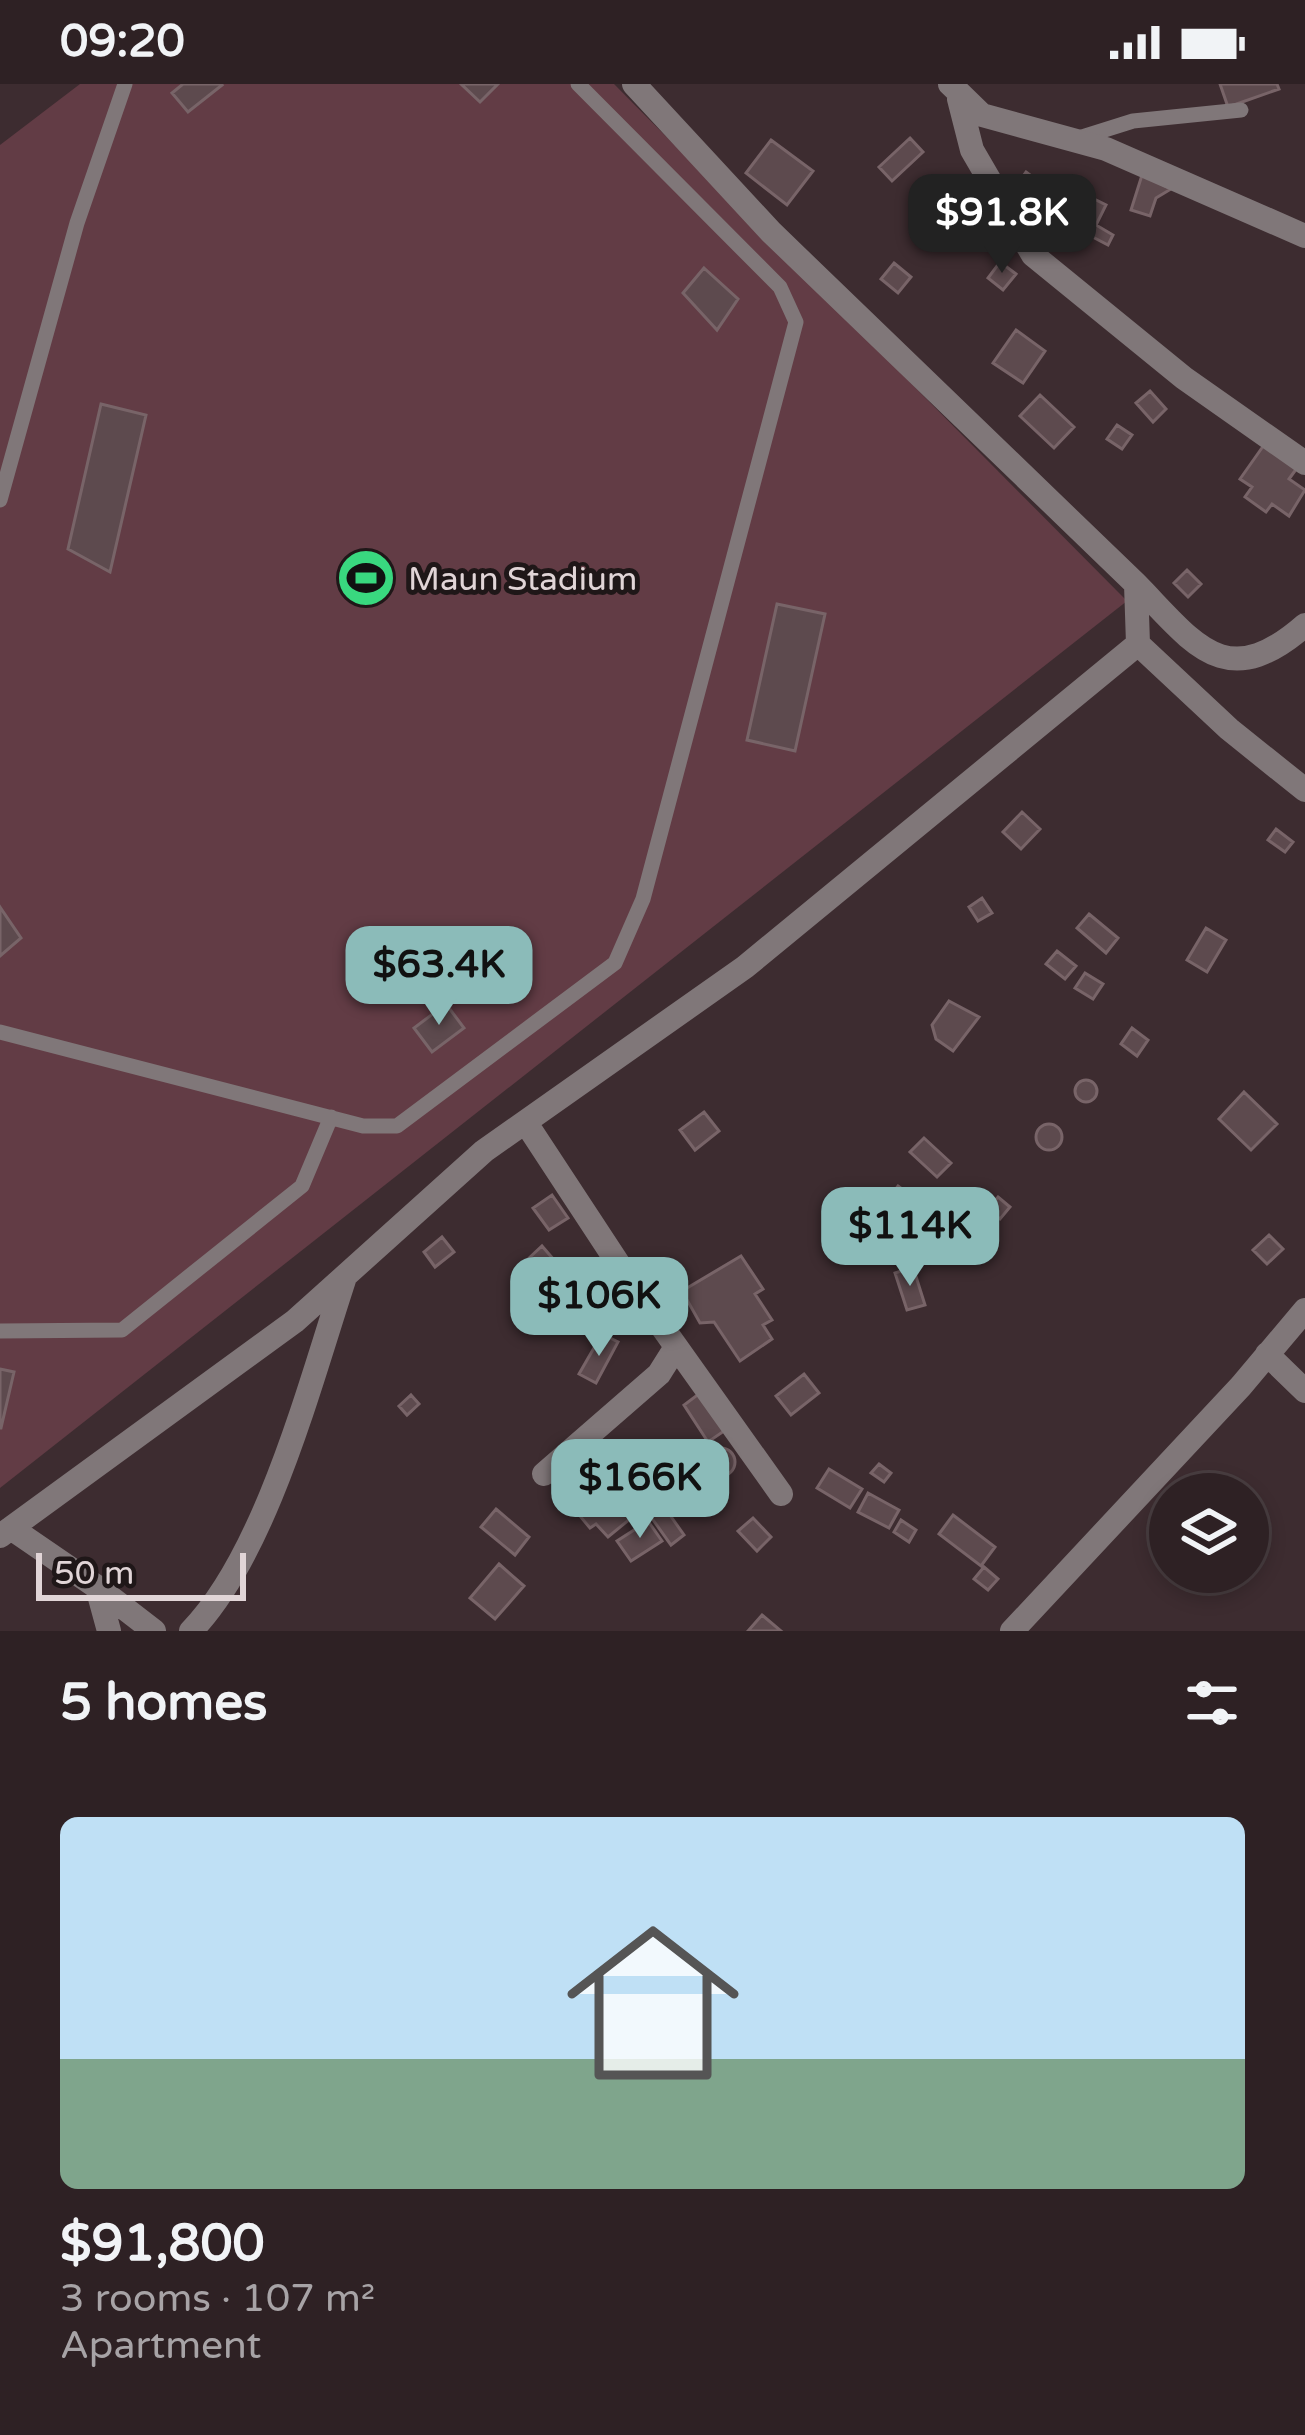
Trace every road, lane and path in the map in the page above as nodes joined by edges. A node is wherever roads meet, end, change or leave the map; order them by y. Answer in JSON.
{"nodes":[{"id":1,"x":124,"y":84,"type":"edge"},
{"id":2,"x":578,"y":84,"type":"edge"},
{"id":3,"x":634,"y":84,"type":"edge"},
{"id":4,"x":954,"y":92,"type":"edge"},
{"id":5,"x":1241,"y":110,"type":"dead end"},
{"id":6,"x":1076,"y":139,"type":"junction"},
{"id":7,"x":1305,"y":236,"type":"edge"},
{"id":8,"x":1305,"y":463,"type":"edge"},
{"id":9,"x":0,"y":500,"type":"edge"},
{"id":10,"x":1136,"y":584,"type":"junction"},
{"id":11,"x":1305,"y":625,"type":"edge"},
{"id":12,"x":1138,"y":644,"type":"junction"},
{"id":13,"x":1305,"y":790,"type":"edge"},
{"id":14,"x":0,"y":1032,"type":"edge"},
{"id":15,"x":331,"y":1117,"type":"junction"},
{"id":16,"x":526,"y":1123,"type":"junction"},
{"id":17,"x":345,"y":1278,"type":"junction"},
{"id":18,"x":1305,"y":1310,"type":"edge"},
{"id":19,"x":0,"y":1331,"type":"edge"},
{"id":20,"x":676,"y":1347,"type":"junction"},
{"id":21,"x":1267,"y":1354,"type":"junction"},
{"id":22,"x":1305,"y":1391,"type":"edge"},
{"id":23,"x":544,"y":1474,"type":"dead end"},
{"id":24,"x":781,"y":1494,"type":"dead end"},
{"id":25,"x":5,"y":1532,"type":"edge"},
{"id":26,"x":97,"y":1587,"type":"junction"},
{"id":27,"x":109,"y":1631,"type":"edge"},
{"id":28,"x":154,"y":1631,"type":"edge"},
{"id":29,"x":191,"y":1631,"type":"edge"},
{"id":30,"x":1012,"y":1631,"type":"edge"}],
"edges":[{"from":1,"to":9,"type":"lane"},
{"from":2,"to":15,"type":"lane"},
{"from":3,"to":10,"type":"street"},
{"from":4,"to":6,"type":"street"},
{"from":4,"to":8,"type":"street"},
{"from":5,"to":6,"type":"lane"},
{"from":6,"to":7,"type":"street"},
{"from":10,"to":11,"type":"street"},
{"from":10,"to":12,"type":"street"},
{"from":12,"to":13,"type":"street"},
{"from":12,"to":16,"type":"street"},
{"from":14,"to":15,"type":"lane"},
{"from":15,"to":19,"type":"lane"},
{"from":16,"to":17,"type":"street"},
{"from":16,"to":20,"type":"street"},
{"from":17,"to":25,"type":"street"},
{"from":17,"to":29,"type":"street"},
{"from":18,"to":21,"type":"street"},
{"from":20,"to":23,"type":"street"},
{"from":20,"to":24,"type":"street"},
{"from":21,"to":22,"type":"street"},
{"from":21,"to":30,"type":"street"},
{"from":25,"to":26,"type":"street"},
{"from":26,"to":27,"type":"street"},
{"from":26,"to":28,"type":"street"}]}
